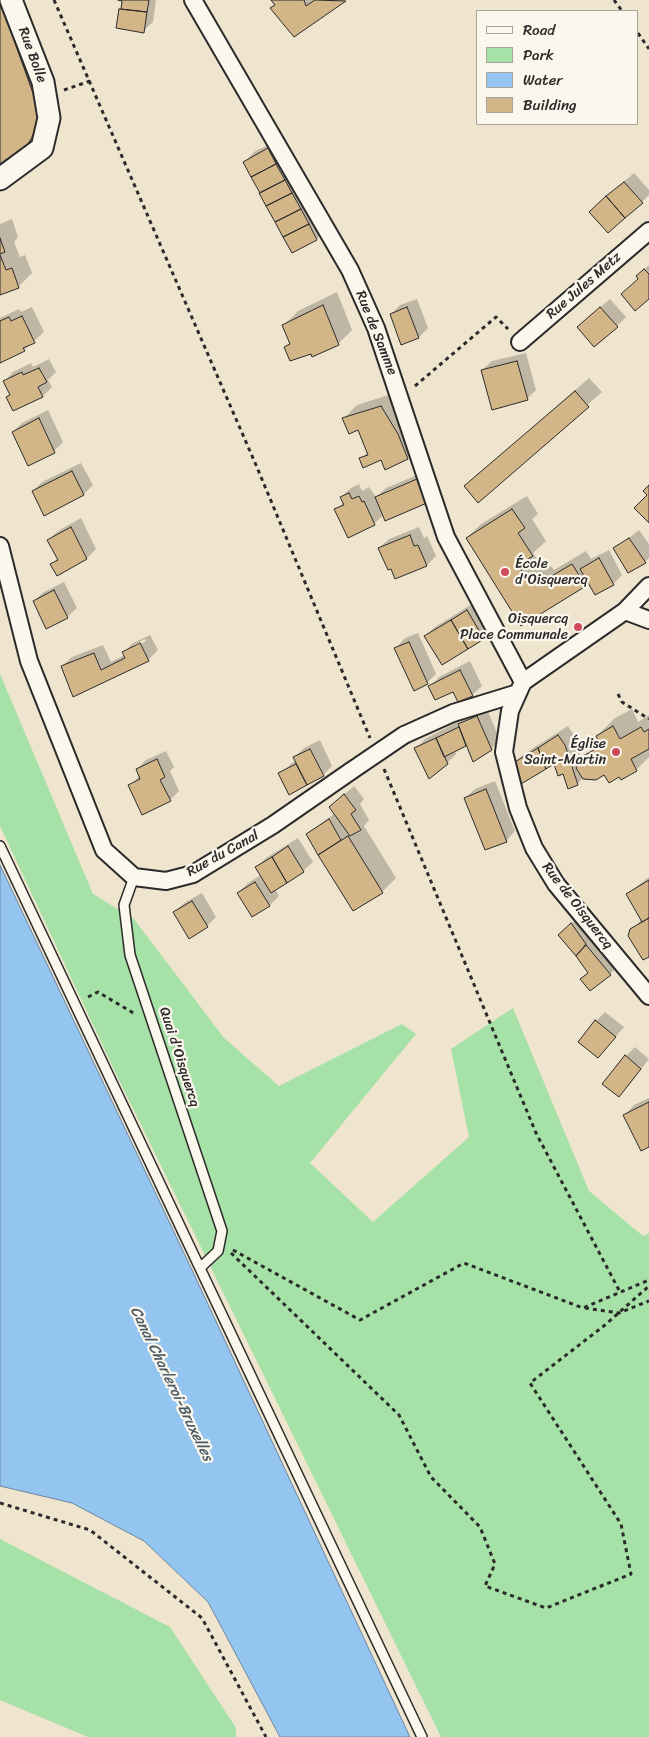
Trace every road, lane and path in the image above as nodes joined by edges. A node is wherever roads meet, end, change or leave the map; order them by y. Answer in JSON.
{"nodes":[{"id":1,"x":11,"y":0,"type":"edge"},
{"id":2,"x":54,"y":0,"type":"edge"},
{"id":3,"x":193,"y":0,"type":"edge"},
{"id":4,"x":639,"y":35,"type":"edge"},
{"id":5,"x":649,"y":50,"type":"edge"},
{"id":6,"x":90,"y":82,"type":"junction"},
{"id":7,"x":45,"y":96,"type":"junction"},
{"id":8,"x":0,"y":179,"type":"edge"},
{"id":9,"x":649,"y":231,"type":"edge"},
{"id":10,"x":520,"y":342,"type":"joint"},
{"id":11,"x":401,"y":397,"type":"junction"},
{"id":12,"x":0,"y":546,"type":"edge"},
{"id":13,"x":649,"y":586,"type":"edge"},
{"id":14,"x":625,"y":611,"type":"junction"},
{"id":15,"x":649,"y":620,"type":"edge"},
{"id":16,"x":521,"y":688,"type":"junction"},
{"id":17,"x":618,"y":694,"type":"dead end"},
{"id":18,"x":649,"y":719,"type":"edge"},
{"id":19,"x":371,"y":739,"type":"dead end"},
{"id":20,"x":383,"y":767,"type":"dead end"},
{"id":21,"x":0,"y":846,"type":"edge"},
{"id":22,"x":134,"y":877,"type":"junction"},
{"id":23,"x":649,"y":996,"type":"edge"},
{"id":24,"x":74,"y":1003,"type":"junction"},
{"id":25,"x":155,"y":1026,"type":"junction"},
{"id":26,"x":221,"y":1244,"type":"junction"},
{"id":27,"x":201,"y":1267,"type":"junction"},
{"id":28,"x":649,"y":1280,"type":"edge"},
{"id":29,"x":649,"y":1286,"type":"edge"},
{"id":30,"x":620,"y":1292,"type":"junction"},
{"id":31,"x":649,"y":1302,"type":"edge"},
{"id":32,"x":584,"y":1308,"type":"junction"},
{"id":33,"x":619,"y":1313,"type":"junction"},
{"id":34,"x":0,"y":1503,"type":"edge"},
{"id":35,"x":266,"y":1737,"type":"edge"},
{"id":36,"x":422,"y":1737,"type":"edge"}],
"edges":[{"from":1,"to":7,"type":"street","name":"Rue Bolle"},
{"from":2,"to":6,"type":"path"},
{"from":3,"to":11,"type":"street","name":"Rue de Samme"},
{"from":4,"to":5,"type":"path"},
{"from":6,"to":7,"type":"path"},
{"from":6,"to":19,"type":"path"},
{"from":7,"to":8,"type":"street","name":"Rue Bolle"},
{"from":9,"to":10,"type":"street","name":"Rue Jules Metz"},
{"from":10,"to":11,"type":"path"},
{"from":11,"to":16,"type":"street","name":"Rue de Samme"},
{"from":12,"to":22,"type":"street"},
{"from":13,"to":14,"type":"street","name":"Rue du Canal"},
{"from":14,"to":15,"type":"street"},
{"from":14,"to":16,"type":"street","name":"Rue du Canal"},
{"from":16,"to":22,"type":"street","name":"Rue du Canal","bridge":true},
{"from":16,"to":23,"type":"street","name":"Rue de Oisquercq"},
{"from":17,"to":18,"type":"path"},
{"from":20,"to":30,"type":"path"},
{"from":21,"to":24,"type":"lane"},
{"from":22,"to":25,"type":"lane","name":"Quai d'Oisquercq"},
{"from":24,"to":25,"type":"path"},
{"from":24,"to":27,"type":"lane"},
{"from":25,"to":26,"type":"lane","name":"Quai d'Oisquercq"},
{"from":26,"to":27,"type":"lane"},
{"from":26,"to":32,"type":"path"},
{"from":26,"to":33,"type":"path"},
{"from":27,"to":36,"type":"lane"},
{"from":28,"to":30,"type":"path"},
{"from":29,"to":33,"type":"path"},
{"from":30,"to":32,"type":"path"},
{"from":31,"to":33,"type":"path"},
{"from":32,"to":33,"type":"path"},
{"from":34,"to":35,"type":"path"}]}
